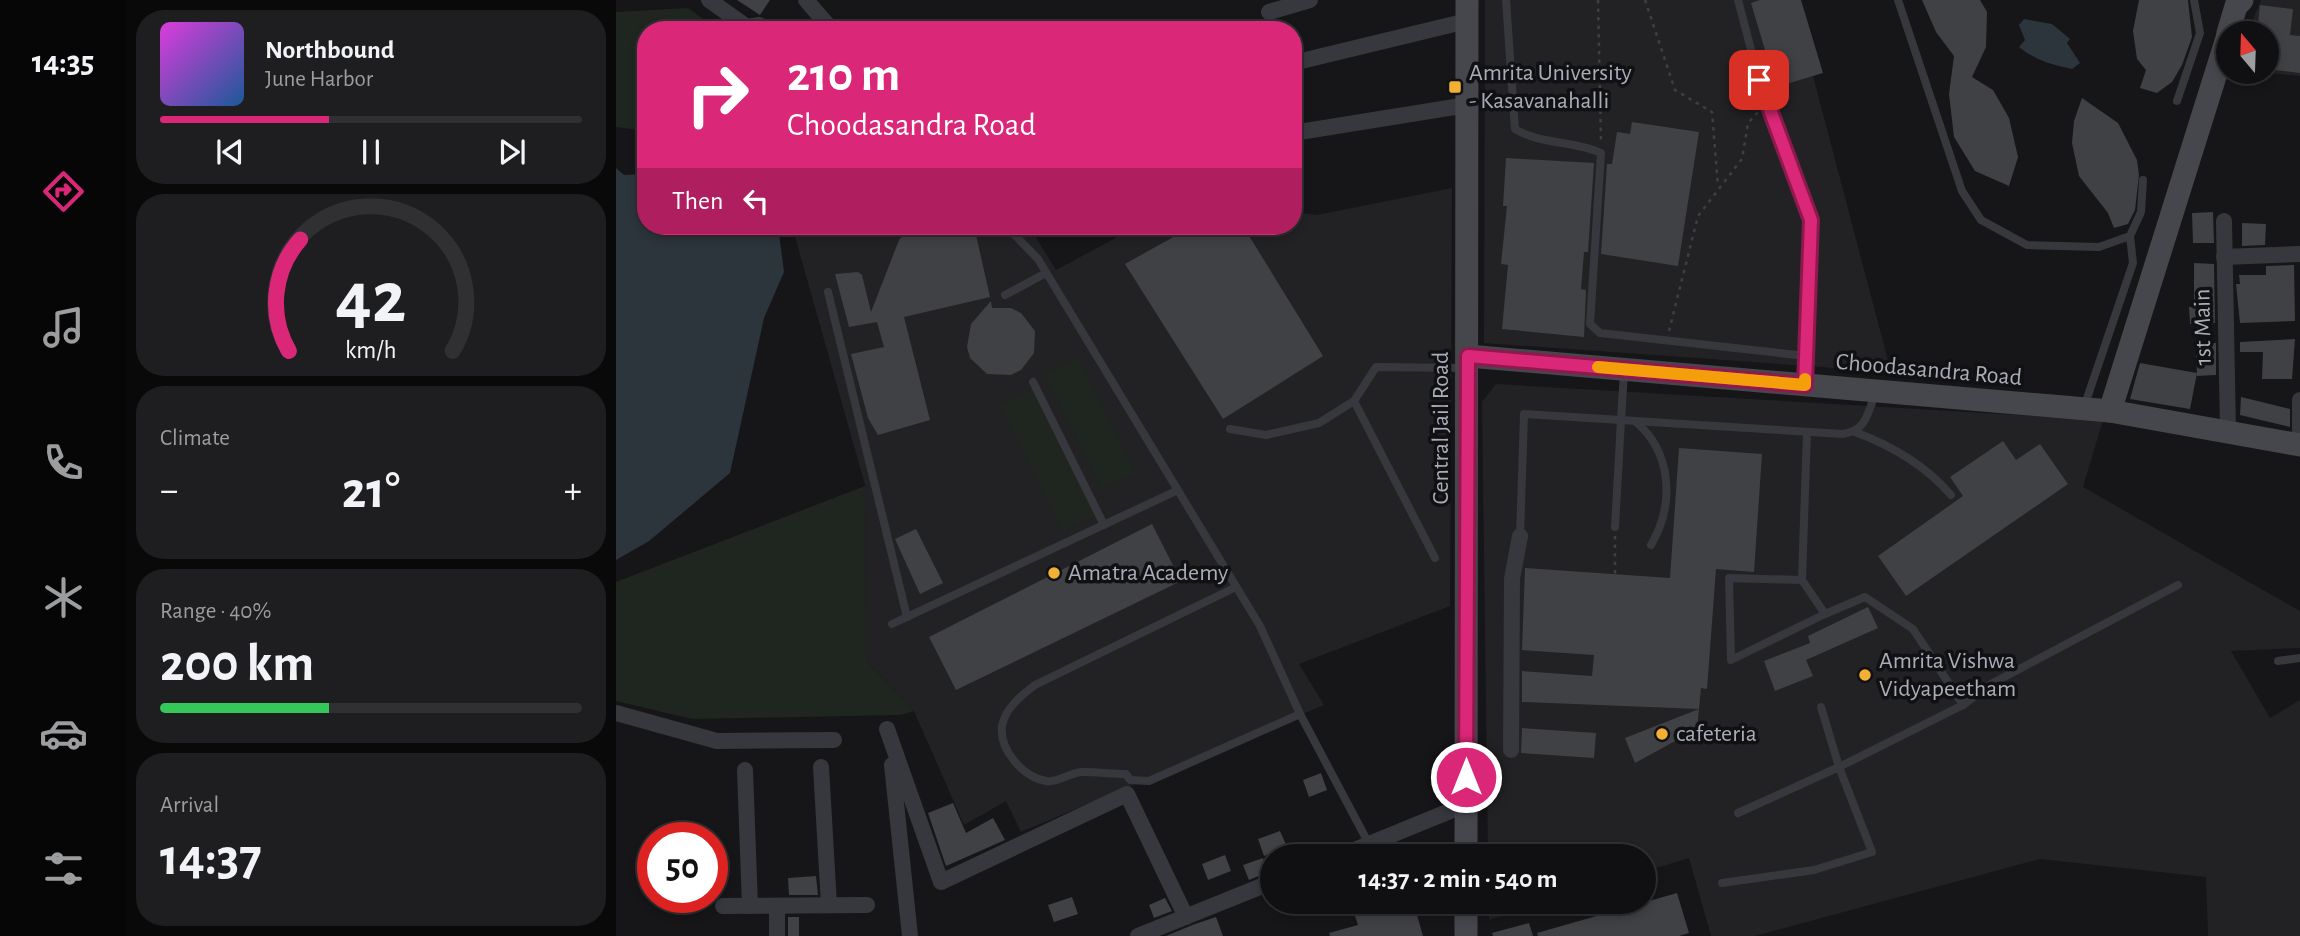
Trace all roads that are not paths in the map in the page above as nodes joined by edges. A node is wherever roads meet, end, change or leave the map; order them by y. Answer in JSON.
{"nodes":[{"id":1,"x":709,"y":0,"type":"edge"},
{"id":2,"x":806,"y":0,"type":"edge"},
{"id":3,"x":1310,"y":0,"type":"edge"},
{"id":4,"x":1506,"y":0,"type":"edge"},
{"id":5,"x":1738,"y":0,"type":"edge"},
{"id":6,"x":1898,"y":0,"type":"edge"},
{"id":7,"x":2194,"y":0,"type":"edge"},
{"id":8,"x":2242,"y":0,"type":"edge"},
{"id":9,"x":1467,"y":10,"type":"edge"},
{"id":10,"x":1269,"y":12,"type":"dead end"},
{"id":11,"x":739,"y":21,"type":"edge"},
{"id":12,"x":824,"y":21,"type":"edge"},
{"id":13,"x":2232,"y":21,"type":"edge"},
{"id":14,"x":1302,"y":61,"type":"edge"},
{"id":15,"x":2216,"y":72,"type":"edge"},
{"id":16,"x":2177,"y":101,"type":"dead end"},
{"id":17,"x":1467,"y":104,"type":"junction"},
{"id":18,"x":1302,"y":132,"type":"edge"},
{"id":19,"x":2143,"y":180,"type":"dead end"},
{"id":20,"x":2224,"y":222,"type":"dead end"},
{"id":21,"x":1015,"y":235,"type":"edge"},
{"id":22,"x":2130,"y":236,"type":"junction"},
{"id":23,"x":2300,"y":254,"type":"edge"},
{"id":24,"x":2224,"y":257,"type":"junction"},
{"id":25,"x":1046,"y":273,"type":"junction"},
{"id":26,"x":828,"y":292,"type":"dead end"},
{"id":27,"x":1005,"y":295,"type":"dead end"},
{"id":28,"x":1806,"y":356,"type":"junction"},
{"id":29,"x":1468,"y":362,"type":"junction"},
{"id":30,"x":1624,"y":370,"type":"junction"},
{"id":31,"x":1033,"y":382,"type":"dead end"},
{"id":32,"x":1805,"y":385,"type":"junction"},
{"id":33,"x":1876,"y":391,"type":"junction"},
{"id":34,"x":2300,"y":400,"type":"edge"},
{"id":35,"x":1354,"y":401,"type":"junction"},
{"id":36,"x":2083,"y":410,"type":"junction"},
{"id":37,"x":2110,"y":411,"type":"junction"},
{"id":38,"x":1621,"y":420,"type":"junction"},
{"id":39,"x":1635,"y":421,"type":"junction"},
{"id":40,"x":1230,"y":429,"type":"dead end"},
{"id":41,"x":2228,"y":431,"type":"junction"},
{"id":42,"x":1807,"y":432,"type":"junction"},
{"id":43,"x":1855,"y":432,"type":"junction"},
{"id":44,"x":2300,"y":444,"type":"edge"},
{"id":45,"x":1176,"y":491,"type":"junction"},
{"id":46,"x":1951,"y":495,"type":"dead end"},
{"id":47,"x":1104,"y":525,"type":"junction"},
{"id":48,"x":1615,"y":527,"type":"road end"},
{"id":49,"x":1520,"y":536,"type":"joint"},
{"id":50,"x":1651,"y":545,"type":"dead end"},
{"id":51,"x":1435,"y":558,"type":"dead end"},
{"id":52,"x":1802,"y":580,"type":"junction"},
{"id":53,"x":2178,"y":585,"type":"dead end"},
{"id":54,"x":1236,"y":587,"type":"junction"},
{"id":55,"x":1825,"y":614,"type":"junction"},
{"id":56,"x":907,"y":617,"type":"junction"},
{"id":57,"x":892,"y":624,"type":"dead end"},
{"id":58,"x":2300,"y":658,"type":"edge"},
{"id":59,"x":2278,"y":661,"type":"dead end"},
{"id":60,"x":1963,"y":705,"type":"junction"},
{"id":61,"x":1821,"y":707,"type":"dead end"},
{"id":62,"x":616,"y":713,"type":"edge"},
{"id":63,"x":1300,"y":714,"type":"junction"},
{"id":64,"x":887,"y":729,"type":"dead end"},
{"id":65,"x":834,"y":740,"type":"dead end"},
{"id":66,"x":1511,"y":750,"type":"dead end"},
{"id":67,"x":892,"y":765,"type":"dead end"},
{"id":68,"x":821,"y":767,"type":"dead end"},
{"id":69,"x":1839,"y":767,"type":"junction"},
{"id":70,"x":745,"y":770,"type":"dead end"},
{"id":71,"x":1466,"y":804,"type":"junction"},
{"id":72,"x":1738,"y":813,"type":"dead end"},
{"id":73,"x":1369,"y":844,"type":"joint"},
{"id":74,"x":1466,"y":844,"type":"edge"},
{"id":75,"x":1722,"y":883,"type":"dead end"},
{"id":76,"x":1260,"y":887,"type":"edge"},
{"id":77,"x":829,"y":905,"type":"junction"},
{"id":78,"x":867,"y":905,"type":"dead end"},
{"id":79,"x":728,"y":906,"type":"edge"},
{"id":80,"x":750,"y":906,"type":"junction"},
{"id":81,"x":777,"y":906,"type":"junction"},
{"id":82,"x":1466,"y":914,"type":"edge"},
{"id":83,"x":1186,"y":917,"type":"junction"},
{"id":84,"x":777,"y":936,"type":"edge"},
{"id":85,"x":910,"y":936,"type":"edge"},
{"id":86,"x":1138,"y":936,"type":"edge"},
{"id":87,"x":1466,"y":936,"type":"edge"}],
"edges":[{"from":1,"to":11,"type":"street"},
{"from":2,"to":12,"type":"street"},
{"from":3,"to":10,"type":"street"},
{"from":4,"to":28,"type":"lane"},
{"from":5,"to":28,"type":"lane"},
{"from":6,"to":22,"type":"lane"},
{"from":7,"to":16,"type":"lane"},
{"from":8,"to":13,"type":"street"},
{"from":9,"to":14,"type":"street"},
{"from":9,"to":17,"type":"street","name":"Central Jail Road"},
{"from":15,"to":37,"type":"street"},
{"from":17,"to":18,"type":"street"},
{"from":17,"to":29,"type":"street","name":"Central Jail Road"},
{"from":19,"to":22,"type":"lane"},
{"from":20,"to":24,"type":"street","name":"1st Main"},
{"from":21,"to":25,"type":"lane"},
{"from":22,"to":36,"type":"lane"},
{"from":23,"to":24,"type":"street"},
{"from":24,"to":41,"type":"street","name":"1st Main"},
{"from":25,"to":27,"type":"lane"},
{"from":25,"to":45,"type":"lane"},
{"from":26,"to":56,"type":"lane"},
{"from":28,"to":32,"type":"lane"},
{"from":29,"to":30,"type":"street","name":"Choodasandra Road"},
{"from":29,"to":35,"type":"lane"},
{"from":29,"to":71,"type":"street","name":"Central Jail Road"},
{"from":30,"to":32,"type":"street","name":"Choodasandra Road"},
{"from":30,"to":38,"type":"lane"},
{"from":31,"to":47,"type":"lane"},
{"from":32,"to":33,"type":"street","name":"Choodasandra Road"},
{"from":33,"to":36,"type":"street","name":"Choodasandra Road"},
{"from":33,"to":43,"type":"lane"},
{"from":34,"to":44,"type":"street"},
{"from":35,"to":40,"type":"lane"},
{"from":35,"to":51,"type":"lane"},
{"from":36,"to":37,"type":"street","name":"Choodasandra Road"},
{"from":37,"to":41,"type":"street","name":"Choodasandra Road"},
{"from":38,"to":39,"type":"lane"},
{"from":38,"to":48,"type":"lane"},
{"from":38,"to":49,"type":"lane"},
{"from":39,"to":42,"type":"lane"},
{"from":39,"to":50,"type":"lane"},
{"from":41,"to":44,"type":"street","name":"Choodasandra Road"},
{"from":42,"to":43,"type":"lane"},
{"from":42,"to":52,"type":"lane"},
{"from":43,"to":46,"type":"lane"},
{"from":45,"to":47,"type":"lane"},
{"from":45,"to":54,"type":"lane"},
{"from":47,"to":56,"type":"lane"},
{"from":49,"to":66,"type":"street"},
{"from":52,"to":55,"type":"lane"},
{"from":52,"to":55,"type":"lane"},
{"from":53,"to":60,"type":"lane"},
{"from":54,"to":63,"type":"lane"},
{"from":54,"to":63,"type":"lane"},
{"from":55,"to":60,"type":"lane"},
{"from":56,"to":57,"type":"lane"},
{"from":58,"to":59,"type":"lane"},
{"from":60,"to":69,"type":"lane"},
{"from":61,"to":69,"type":"lane"},
{"from":62,"to":65,"type":"street"},
{"from":63,"to":73,"type":"lane"},
{"from":64,"to":83,"type":"street"},
{"from":67,"to":85,"type":"street"},
{"from":68,"to":77,"type":"street"},
{"from":69,"to":72,"type":"lane"},
{"from":69,"to":75,"type":"lane"},
{"from":70,"to":80,"type":"street"},
{"from":71,"to":73,"type":"street"},
{"from":71,"to":74,"type":"street","name":"Central Jail Road"},
{"from":76,"to":83,"type":"street"},
{"from":77,"to":78,"type":"street"},
{"from":77,"to":81,"type":"street"},
{"from":79,"to":80,"type":"street"},
{"from":80,"to":81,"type":"street"},
{"from":81,"to":84,"type":"street"},
{"from":82,"to":87,"type":"street"},
{"from":83,"to":86,"type":"street"}]}
